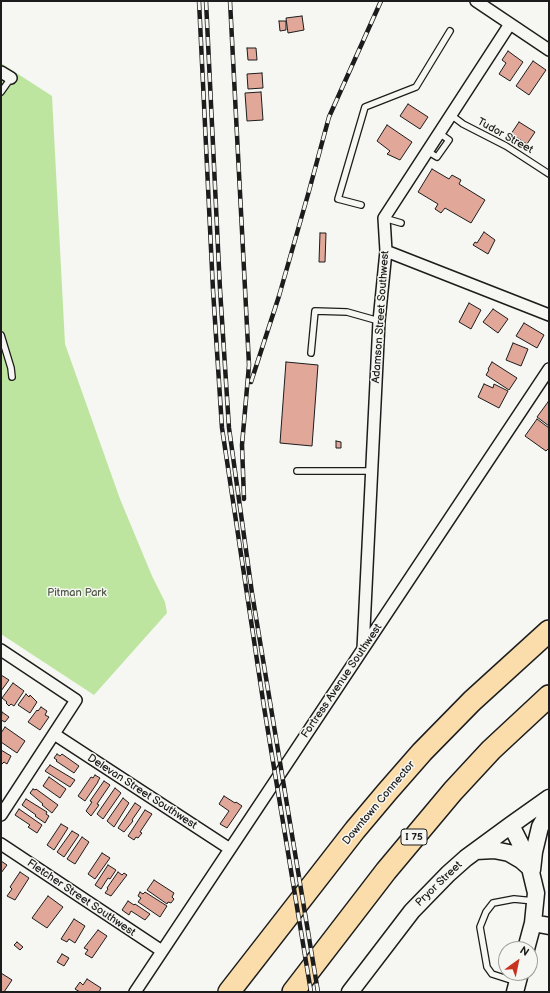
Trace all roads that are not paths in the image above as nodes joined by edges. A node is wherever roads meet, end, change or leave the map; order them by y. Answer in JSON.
{"nodes":[{"id":1,"x":476,"y":1,"type":"edge"},
{"id":2,"x":510,"y":24,"type":"junction"},
{"id":3,"x":450,"y":31,"type":"dead end"},
{"id":4,"x":549,"y":50,"type":"edge"},
{"id":5,"x":1,"y":72,"type":"edge"},
{"id":6,"x":11,"y":78,"type":"joint"},
{"id":7,"x":1,"y":92,"type":"edge"},
{"id":8,"x":451,"y":115,"type":"junction"},
{"id":9,"x":549,"y":174,"type":"edge"},
{"id":10,"x":361,"y":205,"type":"dead end"},
{"id":11,"x":384,"y":218,"type":"junction"},
{"id":12,"x":400,"y":223,"type":"dead end"},
{"id":13,"x":386,"y":251,"type":"junction"},
{"id":14,"x":549,"y":315,"type":"edge"},
{"id":15,"x":379,"y":320,"type":"junction"},
{"id":16,"x":1,"y":335,"type":"edge"},
{"id":17,"x":311,"y":353,"type":"dead end"},
{"id":18,"x":549,"y":369,"type":"edge"},
{"id":19,"x":12,"y":377,"type":"dead end"},
{"id":20,"x":297,"y":470,"type":"dead end"},
{"id":21,"x":372,"y":471,"type":"junction"},
{"id":22,"x":549,"y":631,"type":"edge"},
{"id":23,"x":364,"y":648,"type":"junction"},
{"id":24,"x":1,"y":650,"type":"edge"},
{"id":25,"x":549,"y":696,"type":"edge"},
{"id":26,"x":54,"y":734,"type":"junction"},
{"id":27,"x":549,"y":798,"type":"edge"},
{"id":28,"x":549,"y":811,"type":"edge"},
{"id":29,"x":1,"y":815,"type":"edge"},
{"id":30,"x":511,"y":825,"type":"junction"},
{"id":31,"x":1,"y":844,"type":"edge"},
{"id":32,"x":230,"y":849,"type":"junction"},
{"id":33,"x":476,"y":851,"type":"junction"},
{"id":34,"x":531,"y":872,"type":"junction"},
{"id":35,"x":536,"y":902,"type":"junction"},
{"id":36,"x":541,"y":924,"type":"edge"},
{"id":37,"x":531,"y":941,"type":"edge"},
{"id":38,"x":162,"y":951,"type":"junction"},
{"id":39,"x":518,"y":982,"type":"edge"},
{"id":40,"x":135,"y":992,"type":"edge"},
{"id":41,"x":229,"y":992,"type":"edge"},
{"id":42,"x":293,"y":992,"type":"edge"},
{"id":43,"x":350,"y":992,"type":"edge"}],
"edges":[{"from":1,"to":2,"type":"street"},
{"from":2,"to":4,"type":"street"},
{"from":2,"to":8,"type":"street"},
{"from":3,"to":10,"type":"lane"},
{"from":5,"to":6,"type":"street"},
{"from":6,"to":7,"type":"lane"},
{"from":8,"to":9,"type":"lane","name":"Tudor Street"},
{"from":8,"to":11,"type":"street"},
{"from":11,"to":12,"type":"lane"},
{"from":11,"to":13,"type":"street","name":"Adamson Street Southwest"},
{"from":13,"to":14,"type":"street"},
{"from":13,"to":15,"type":"street","name":"Adamson Street Southwest"},
{"from":15,"to":17,"type":"lane"},
{"from":15,"to":21,"type":"street","name":"Adamson Street Southwest"},
{"from":16,"to":19,"type":"lane"},
{"from":18,"to":23,"type":"street","name":"Fortress Avenue Southwest"},
{"from":20,"to":21,"type":"lane"},
{"from":21,"to":23,"type":"street","name":"Adamson Street Southwest"},
{"from":22,"to":41,"type":"highway","name":"Downtown Connector"},
{"from":23,"to":32,"type":"street","name":"Fortress Avenue Southwest"},
{"from":24,"to":26,"type":"street"},
{"from":25,"to":42,"type":"highway","number":"I 75"},
{"from":26,"to":29,"type":"street"},
{"from":26,"to":32,"type":"street","name":"Delevan Street Southwest"},
{"from":27,"to":30,"type":"main road","name":"Pryor Street"},
{"from":28,"to":34,"type":"main road"},
{"from":30,"to":33,"type":"main road","name":"Pryor Street"},
{"from":30,"to":34,"type":"main road"},
{"from":31,"to":38,"type":"street","name":"Fletcher Street Southwest"},
{"from":32,"to":38,"type":"street","name":"Fortress Avenue Southwest"},
{"from":33,"to":34,"type":"main road"},
{"from":33,"to":43,"type":"main road","name":"Pryor Street"},
{"from":34,"to":35,"type":"main road"},
{"from":35,"to":36,"type":"main road"},
{"from":35,"to":39,"type":"lane"},
{"from":36,"to":37,"type":"main road"},
{"from":38,"to":40,"type":"street","name":"Fortress Avenue Southwest"}]}
